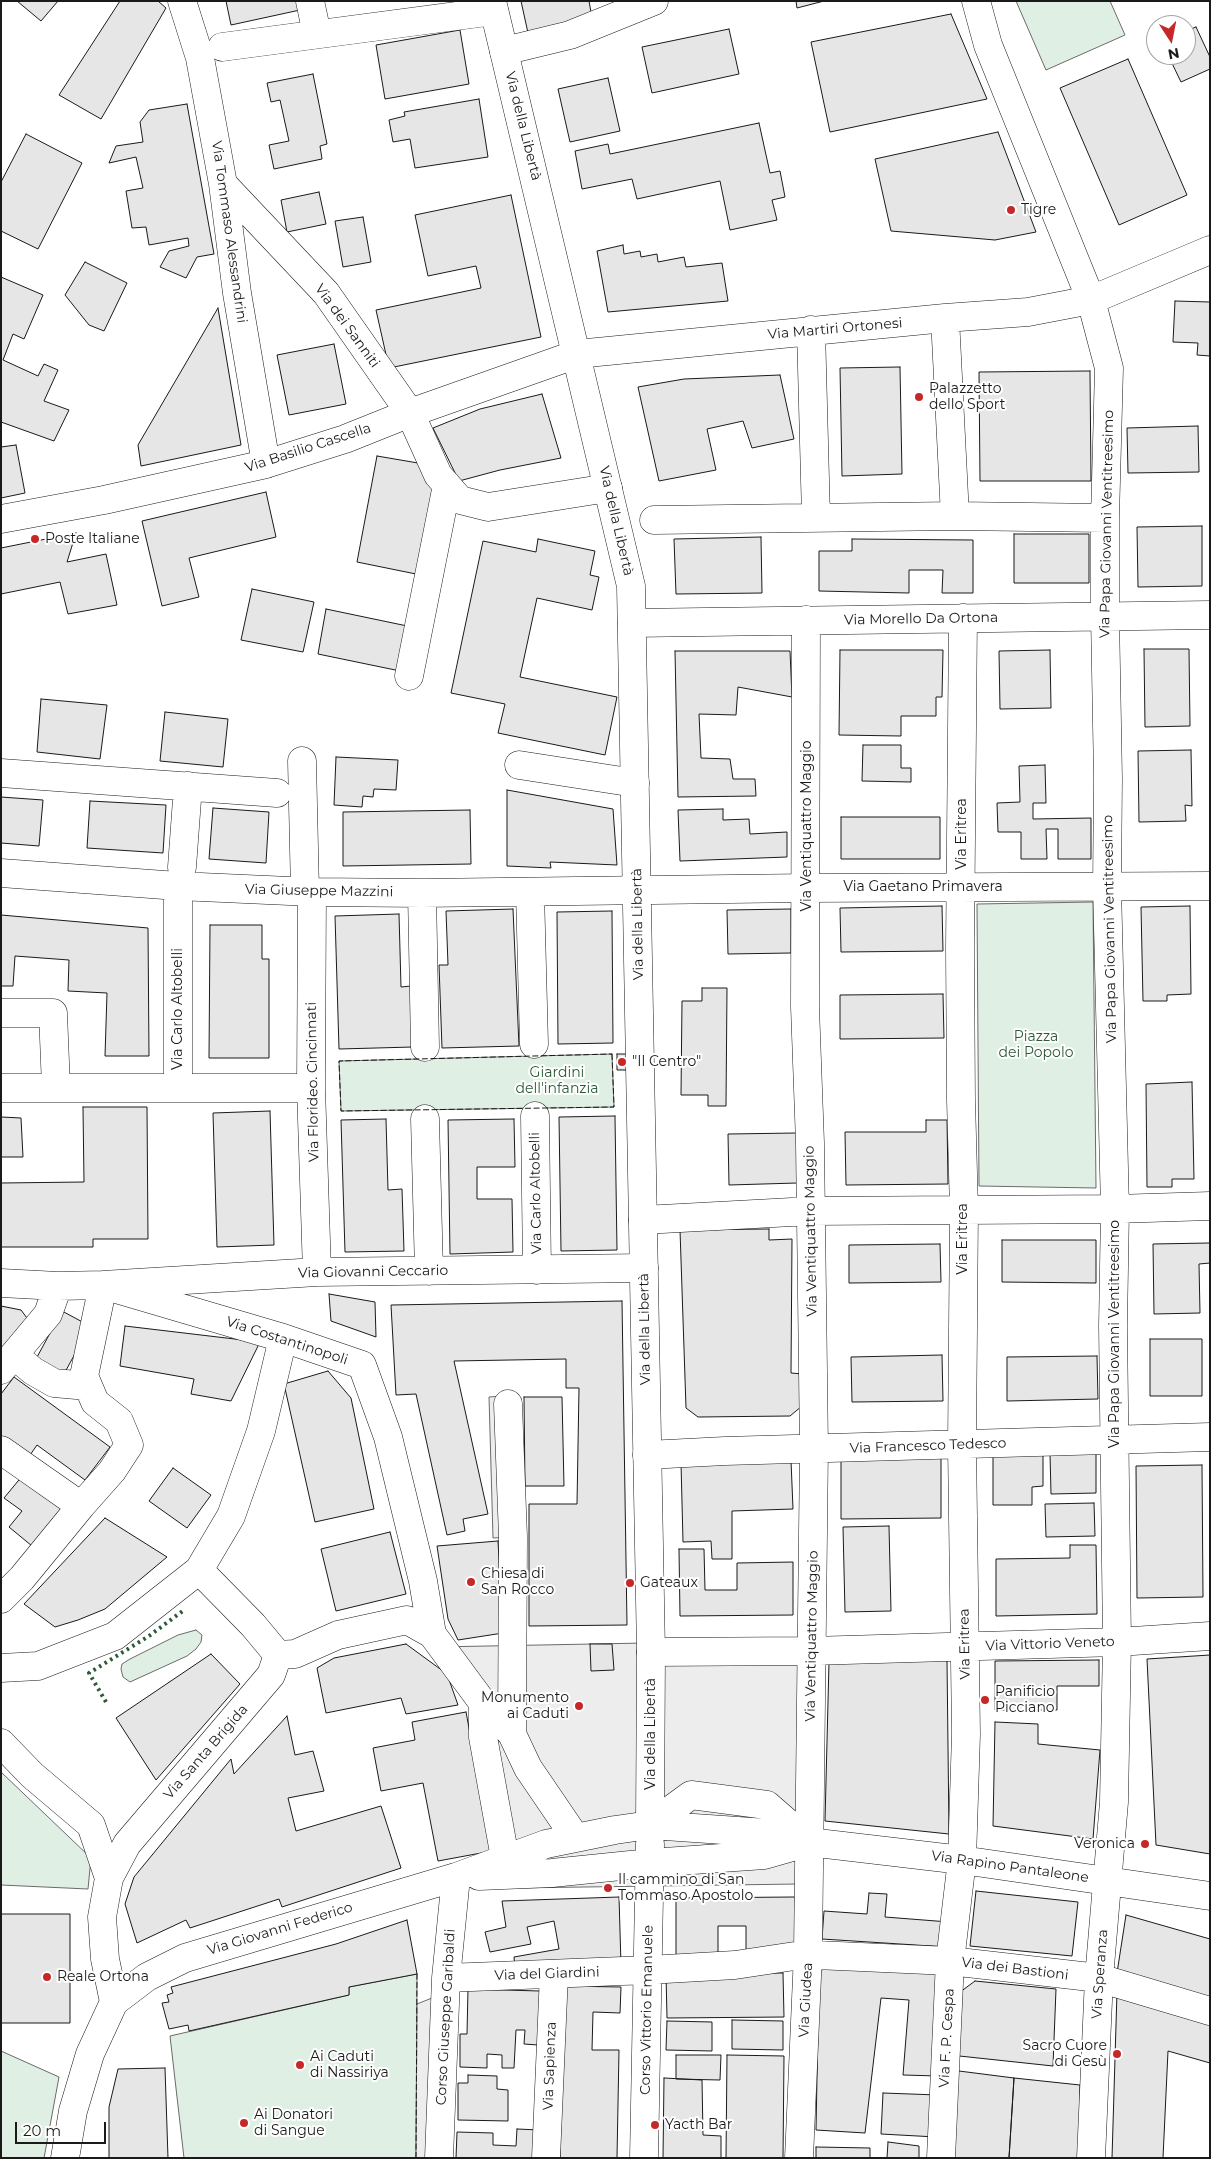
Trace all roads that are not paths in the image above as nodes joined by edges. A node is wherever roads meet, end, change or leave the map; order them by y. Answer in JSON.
{"nodes":[{"id":1,"x":182,"y":1,"type":"edge"},
{"id":2,"x":310,"y":1,"type":"edge"},
{"id":3,"x":654,"y":1,"type":"edge"},
{"id":4,"x":976,"y":1,"type":"edge"},
{"id":5,"x":493,"y":6,"type":"edge"},
{"id":6,"x":316,"y":34,"type":"junction"},
{"id":7,"x":222,"y":46,"type":"dead end"},
{"id":8,"x":504,"y":51,"type":"junction"},
{"id":9,"x":223,"y":184,"type":"junction"},
{"id":10,"x":1210,"y":250,"type":"edge"},
{"id":11,"x":1091,"y":300,"type":"junction"},
{"id":12,"x":945,"y":318,"type":"junction"},
{"id":13,"x":811,"y":330,"type":"junction"},
{"id":14,"x":577,"y":354,"type":"junction"},
{"id":15,"x":410,"y":413,"type":"junction"},
{"id":16,"x":266,"y":464,"type":"junction"},
{"id":17,"x":447,"y":485,"type":"junction"},
{"id":18,"x":608,"y":488,"type":"junction"},
{"id":19,"x":955,"y":516,"type":"junction"},
{"id":20,"x":816,"y":517,"type":"junction"},
{"id":21,"x":1105,"y":518,"type":"junction"},
{"id":22,"x":1,"y":519,"type":"edge"},
{"id":23,"x":654,"y":520,"type":"dead end"},
{"id":24,"x":1210,"y":615,"type":"edge"},
{"id":25,"x":1105,"y":616,"type":"junction"},
{"id":26,"x":963,"y":618,"type":"junction"},
{"id":27,"x":806,"y":620,"type":"junction"},
{"id":28,"x":632,"y":623,"type":"junction"},
{"id":29,"x":409,"y":676,"type":"dead end"},
{"id":30,"x":302,"y":760,"type":"dead end"},
{"id":31,"x":519,"y":765,"type":"dead end"},
{"id":32,"x":1,"y":773,"type":"edge"},
{"id":33,"x":635,"y":783,"type":"junction"},
{"id":34,"x":188,"y":786,"type":"junction"},
{"id":35,"x":277,"y":793,"type":"dead end"},
{"id":36,"x":1,"y":873,"type":"edge"},
{"id":37,"x":180,"y":877,"type":"junction"},
{"id":38,"x":1210,"y":886,"type":"edge"},
{"id":39,"x":1107,"y":887,"type":"junction"},
{"id":40,"x":807,"y":888,"type":"junction"},
{"id":41,"x":962,"y":888,"type":"junction"},
{"id":42,"x":637,"y":891,"type":"junction"},
{"id":43,"x":309,"y":892,"type":"junction"},
{"id":44,"x":530,"y":892,"type":"junction"},
{"id":45,"x":422,"y":893,"type":"junction"},
{"id":46,"x":1,"y":1013,"type":"edge"},
{"id":47,"x":534,"y":1044,"type":"dead end"},
{"id":48,"x":425,"y":1047,"type":"dead end"},
{"id":49,"x":56,"y":1087,"type":"junction"},
{"id":50,"x":1,"y":1088,"type":"edge"},
{"id":51,"x":178,"y":1088,"type":"junction"},
{"id":52,"x":311,"y":1088,"type":"junction"},
{"id":53,"x":535,"y":1116,"type":"dead end"},
{"id":54,"x":425,"y":1120,"type":"dead end"},
{"id":55,"x":1210,"y":1206,"type":"edge"},
{"id":56,"x":1115,"y":1209,"type":"junction"},
{"id":57,"x":964,"y":1210,"type":"junction"},
{"id":58,"x":811,"y":1211,"type":"junction"},
{"id":59,"x":643,"y":1220,"type":"junction"},
{"id":60,"x":644,"y":1268,"type":"junction"},
{"id":61,"x":536,"y":1270,"type":"junction"},
{"id":62,"x":428,"y":1271,"type":"junction"},
{"id":63,"x":317,"y":1272,"type":"junction"},
{"id":64,"x":1,"y":1283,"type":"edge"},
{"id":65,"x":102,"y":1285,"type":"junction"},
{"id":66,"x":58,"y":1286,"type":"junction"},
{"id":67,"x":283,"y":1338,"type":"junction"},
{"id":68,"x":7,"y":1363,"type":"edge"},
{"id":69,"x":88,"y":1386,"type":"junction"},
{"id":70,"x":508,"y":1404,"type":"dead end"},
{"id":71,"x":1210,"y":1438,"type":"edge"},
{"id":72,"x":1116,"y":1440,"type":"junction"},
{"id":73,"x":962,"y":1445,"type":"junction"},
{"id":74,"x":814,"y":1448,"type":"junction"},
{"id":75,"x":1,"y":1450,"type":"edge"},
{"id":76,"x":647,"y":1456,"type":"junction"},
{"id":77,"x":81,"y":1506,"type":"junction"},
{"id":78,"x":199,"y":1570,"type":"junction"},
{"id":79,"x":1,"y":1599,"type":"edge"},
{"id":80,"x":432,"y":1634,"type":"junction"},
{"id":81,"x":1210,"y":1636,"type":"edge"},
{"id":82,"x":1117,"y":1642,"type":"junction"},
{"id":83,"x":965,"y":1647,"type":"junction"},
{"id":84,"x":811,"y":1651,"type":"junction"},
{"id":85,"x":651,"y":1652,"type":"junction"},
{"id":86,"x":278,"y":1655,"type":"junction"},
{"id":87,"x":1,"y":1668,"type":"edge"},
{"id":88,"x":483,"y":1703,"type":"junction"},
{"id":89,"x":512,"y":1734,"type":"junction"},
{"id":90,"x":1,"y":1743,"type":"edge"},
{"id":91,"x":650,"y":1825,"type":"junction"},
{"id":92,"x":575,"y":1837,"type":"junction"},
{"id":93,"x":810,"y":1842,"type":"junction"},
{"id":94,"x":505,"y":1858,"type":"junction"},
{"id":95,"x":962,"y":1860,"type":"junction"},
{"id":96,"x":650,"y":1863,"type":"junction"},
{"id":97,"x":456,"y":1877,"type":"junction"},
{"id":98,"x":109,"y":1878,"type":"junction"},
{"id":99,"x":1106,"y":1881,"type":"junction"},
{"id":100,"x":1209,"y":1896,"type":"edge"},
{"id":101,"x":812,"y":1955,"type":"junction"},
{"id":102,"x":950,"y":1961,"type":"junction"},
{"id":103,"x":648,"y":1970,"type":"junction"},
{"id":104,"x":554,"y":1974,"type":"junction"},
{"id":105,"x":446,"y":1978,"type":"junction"},
{"id":106,"x":1099,"y":1978,"type":"junction"},
{"id":107,"x":114,"y":2002,"type":"junction"},
{"id":108,"x":1210,"y":2011,"type":"edge"},
{"id":109,"x":65,"y":2158,"type":"edge"},
{"id":110,"x":439,"y":2158,"type":"edge"},
{"id":111,"x":546,"y":2158,"type":"edge"},
{"id":112,"x":644,"y":2158,"type":"edge"},
{"id":113,"x":799,"y":2158,"type":"edge"},
{"id":114,"x":941,"y":2158,"type":"edge"},
{"id":115,"x":1091,"y":2158,"type":"edge"}],
"edges":[{"from":1,"to":9,"type":"street","name":"Via Tommaso Alessandrini"},
{"from":2,"to":6,"type":"street"},
{"from":3,"to":8,"type":"street"},
{"from":4,"to":11,"type":"street","name":"Via Papa Giovanni Ventitreesimo"},
{"from":5,"to":6,"type":"street"},
{"from":5,"to":8,"type":"street","name":"Via della Libertà"},
{"from":6,"to":7,"type":"street"},
{"from":8,"to":14,"type":"street","name":"Via della Libertà"},
{"from":9,"to":15,"type":"street","name":"Via dei Sanniti"},
{"from":9,"to":16,"type":"street","name":"Via Tommaso Alessandrini"},
{"from":10,"to":11,"type":"street","name":"Via Martiri Ortonesi"},
{"from":11,"to":12,"type":"street","name":"Via Martiri Ortonesi"},
{"from":11,"to":21,"type":"street","name":"Via Papa Giovanni Ventitreesimo"},
{"from":12,"to":13,"type":"street","name":"Via Martiri Ortonesi"},
{"from":12,"to":19,"type":"street"},
{"from":13,"to":14,"type":"street","name":"Via Martiri Ortonesi"},
{"from":13,"to":20,"type":"street"},
{"from":14,"to":15,"type":"street","name":"Via Basilio Cascella"},
{"from":14,"to":18,"type":"street","name":"Via della Libertà"},
{"from":15,"to":16,"type":"street","name":"Via Basilio Cascella"},
{"from":15,"to":17,"type":"street","name":"Via dei Sanniti"},
{"from":16,"to":22,"type":"street","name":"Via Basilio Cascella"},
{"from":17,"to":18,"type":"street","name":"Via dei Sanniti"},
{"from":17,"to":29,"type":"street"},
{"from":18,"to":28,"type":"street","name":"Via della Libertà"},
{"from":19,"to":20,"type":"street"},
{"from":19,"to":21,"type":"street"},
{"from":20,"to":23,"type":"street"},
{"from":21,"to":25,"type":"street","name":"Via Papa Giovanni Ventitreesimo"},
{"from":24,"to":25,"type":"street","name":"Via Morello Da Ortona"},
{"from":25,"to":26,"type":"street","name":"Via Morello Da Ortona"},
{"from":25,"to":39,"type":"street","name":"Via Papa Giovanni Ventitreesimo"},
{"from":26,"to":27,"type":"street","name":"Via Morello Da Ortona"},
{"from":26,"to":41,"type":"street","name":"Via Eritrea"},
{"from":27,"to":28,"type":"street","name":"Via Morello Da Ortona"},
{"from":27,"to":40,"type":"street","name":"Via Ventiquattro Maggio"},
{"from":28,"to":33,"type":"street","name":"Via della Libertà"},
{"from":30,"to":43,"type":"street","name":"Via Florideo. Cincinnati"},
{"from":31,"to":33,"type":"street"},
{"from":32,"to":34,"type":"street"},
{"from":33,"to":42,"type":"street","name":"Via della Libertà"},
{"from":34,"to":35,"type":"street"},
{"from":34,"to":37,"type":"street","name":"Via Carlo Altobelli"},
{"from":36,"to":37,"type":"street","name":"Via Giuseppe Mazzini"},
{"from":37,"to":43,"type":"street","name":"Via Giuseppe Mazzini"},
{"from":37,"to":51,"type":"street","name":"Via Carlo Altobelli"},
{"from":38,"to":39,"type":"street","name":"Via Gaetano Primavera"},
{"from":39,"to":41,"type":"street","name":"Via Gaetano Primavera"},
{"from":39,"to":56,"type":"street","name":"Via Papa Giovanni Ventitreesimo"},
{"from":40,"to":41,"type":"street","name":"Via Gaetano Primavera"},
{"from":40,"to":42,"type":"street","name":"Via Gaetano Primavera"},
{"from":40,"to":58,"type":"street","name":"Via Ventiquattro Maggio"},
{"from":41,"to":57,"type":"street","name":"Via Eritrea"},
{"from":42,"to":44,"type":"street","name":"Via Giuseppe Mazzini"},
{"from":42,"to":59,"type":"street","name":"Via della Libertà"},
{"from":43,"to":45,"type":"street","name":"Via Giuseppe Mazzini"},
{"from":43,"to":52,"type":"street","name":"Via Florideo. Cincinnati"},
{"from":44,"to":45,"type":"street","name":"Via Giuseppe Mazzini"},
{"from":44,"to":47,"type":"street"},
{"from":45,"to":48,"type":"street"},
{"from":46,"to":49,"type":"street"},
{"from":49,"to":50,"type":"street"},
{"from":49,"to":51,"type":"street"},
{"from":51,"to":52,"type":"street","name":"Via Carlo Altobelli"},
{"from":52,"to":63,"type":"street","name":"Via Florideo. Cincinnati"},
{"from":53,"to":61,"type":"street","name":"Via Carlo Altobelli"},
{"from":54,"to":62,"type":"street"},
{"from":55,"to":56,"type":"street"},
{"from":56,"to":57,"type":"street"},
{"from":56,"to":72,"type":"street","name":"Via Papa Giovanni Ventitreesimo"},
{"from":57,"to":58,"type":"street"},
{"from":57,"to":73,"type":"street","name":"Via Eritrea"},
{"from":58,"to":59,"type":"street"},
{"from":58,"to":74,"type":"street","name":"Via Ventiquattro Maggio"},
{"from":59,"to":60,"type":"street","name":"Via della Libertà"},
{"from":60,"to":61,"type":"street","name":"Via Giovanni Ceccario"},
{"from":60,"to":76,"type":"street","name":"Via della Libertà"},
{"from":61,"to":62,"type":"street","name":"Via Giovanni Ceccario"},
{"from":62,"to":63,"type":"street","name":"Via Giovanni Ceccario"},
{"from":63,"to":65,"type":"street","name":"Via Giovanni Ceccario"},
{"from":64,"to":66,"type":"street","name":"Via Costantinopoli"},
{"from":65,"to":66,"type":"street","name":"Via Costantinopoli"},
{"from":65,"to":67,"type":"street","name":"Via Costantinopoli"},
{"from":65,"to":69,"type":"street"},
{"from":66,"to":68,"type":"street"},
{"from":67,"to":78,"type":"street"},
{"from":67,"to":80,"type":"street","name":"Via Costantinopoli"},
{"from":68,"to":69,"type":"street"},
{"from":69,"to":77,"type":"street"},
{"from":70,"to":89,"type":"street"},
{"from":71,"to":72,"type":"street","name":"Via Francesco Tedesco"},
{"from":72,"to":73,"type":"street","name":"Via Francesco Tedesco"},
{"from":72,"to":82,"type":"street","name":"Via Papa Giovanni Ventitreesimo"},
{"from":73,"to":74,"type":"street","name":"Via Francesco Tedesco"},
{"from":73,"to":83,"type":"street","name":"Via Eritrea"},
{"from":74,"to":76,"type":"street","name":"Via Francesco Tedesco"},
{"from":74,"to":84,"type":"street","name":"Via Ventiquattro Maggio"},
{"from":75,"to":77,"type":"street"},
{"from":76,"to":85,"type":"street","name":"Via della Libertà"},
{"from":77,"to":79,"type":"street"},
{"from":78,"to":86,"type":"street"},
{"from":78,"to":87,"type":"street"},
{"from":80,"to":86,"type":"street"},
{"from":80,"to":88,"type":"street","name":"Via Costantinopoli"},
{"from":81,"to":82,"type":"street","name":"Via Vittorio Veneto"},
{"from":82,"to":83,"type":"street","name":"Via Vittorio Veneto"},
{"from":82,"to":99,"type":"street","name":"Via Papa Giovanni Ventitreesimo"},
{"from":83,"to":84,"type":"street","name":"Via Vittorio Veneto"},
{"from":83,"to":95,"type":"street","name":"Via Eritrea"},
{"from":84,"to":85,"type":"street","name":"Via Vittorio Veneto"},
{"from":84,"to":93,"type":"street","name":"Via Ventiquattro Maggio"},
{"from":85,"to":91,"type":"street","name":"Via della Libertà"},
{"from":86,"to":98,"type":"street","name":"Via Santa Brigida"},
{"from":88,"to":89,"type":"street","name":"Via Costantinopoli"},
{"from":88,"to":94,"type":"street"},
{"from":89,"to":92,"type":"street","name":"Via Costantinopoli"},
{"from":90,"to":98,"type":"street"},
{"from":91,"to":92,"type":"street","name":"Via Giovanni Federico"},
{"from":91,"to":93,"type":"street","name":"Via Rapino Pantaleone"},
{"from":91,"to":96,"type":"street","name":"Via della Libertà"},
{"from":92,"to":94,"type":"street","name":"Via Giovanni Federico"},
{"from":93,"to":95,"type":"street","name":"Via Rapino Pantaleone"},
{"from":93,"to":96,"type":"street","name":"Via Rapino Pantaleone"},
{"from":93,"to":101,"type":"street","name":"Via Giudea"},
{"from":94,"to":97,"type":"street","name":"Via Giovanni Federico"},
{"from":95,"to":99,"type":"street","name":"Via Rapino Pantaleone"},
{"from":95,"to":102,"type":"street","name":"Via F. P. Cespa"},
{"from":96,"to":97,"type":"street","name":"Via Giovanni Federico"},
{"from":96,"to":103,"type":"street","name":"Corso Vittorio Emanuele"},
{"from":97,"to":105,"type":"street","name":"Corso Giuseppe Garibaldi"},
{"from":97,"to":107,"type":"street","name":"Via Giovanni Federico"},
{"from":98,"to":107,"type":"street","name":"Via Santa Brigida"},
{"from":99,"to":100,"type":"street","name":"Via Rapino Pantaleone"},
{"from":99,"to":106,"type":"street","name":"Via Speranza"},
{"from":101,"to":102,"type":"street","name":"Via dei Bastioni"},
{"from":101,"to":103,"type":"street","name":"Via dei Bastioni"},
{"from":101,"to":113,"type":"street","name":"Via Giudea"},
{"from":102,"to":106,"type":"street","name":"Via dei Bastioni"},
{"from":102,"to":114,"type":"street","name":"Via F. P. Cespa"},
{"from":103,"to":104,"type":"street","name":"Via del Giardini"},
{"from":103,"to":112,"type":"street","name":"Corso Vittorio Emanuele"},
{"from":104,"to":105,"type":"street","name":"Via del Giardini"},
{"from":104,"to":111,"type":"street","name":"Via Sapienza"},
{"from":105,"to":110,"type":"street","name":"Corso Giuseppe Garibaldi"},
{"from":106,"to":108,"type":"street","name":"Via dei Bastioni"},
{"from":106,"to":115,"type":"street","name":"Via Speranza"},
{"from":107,"to":109,"type":"street"}]}
